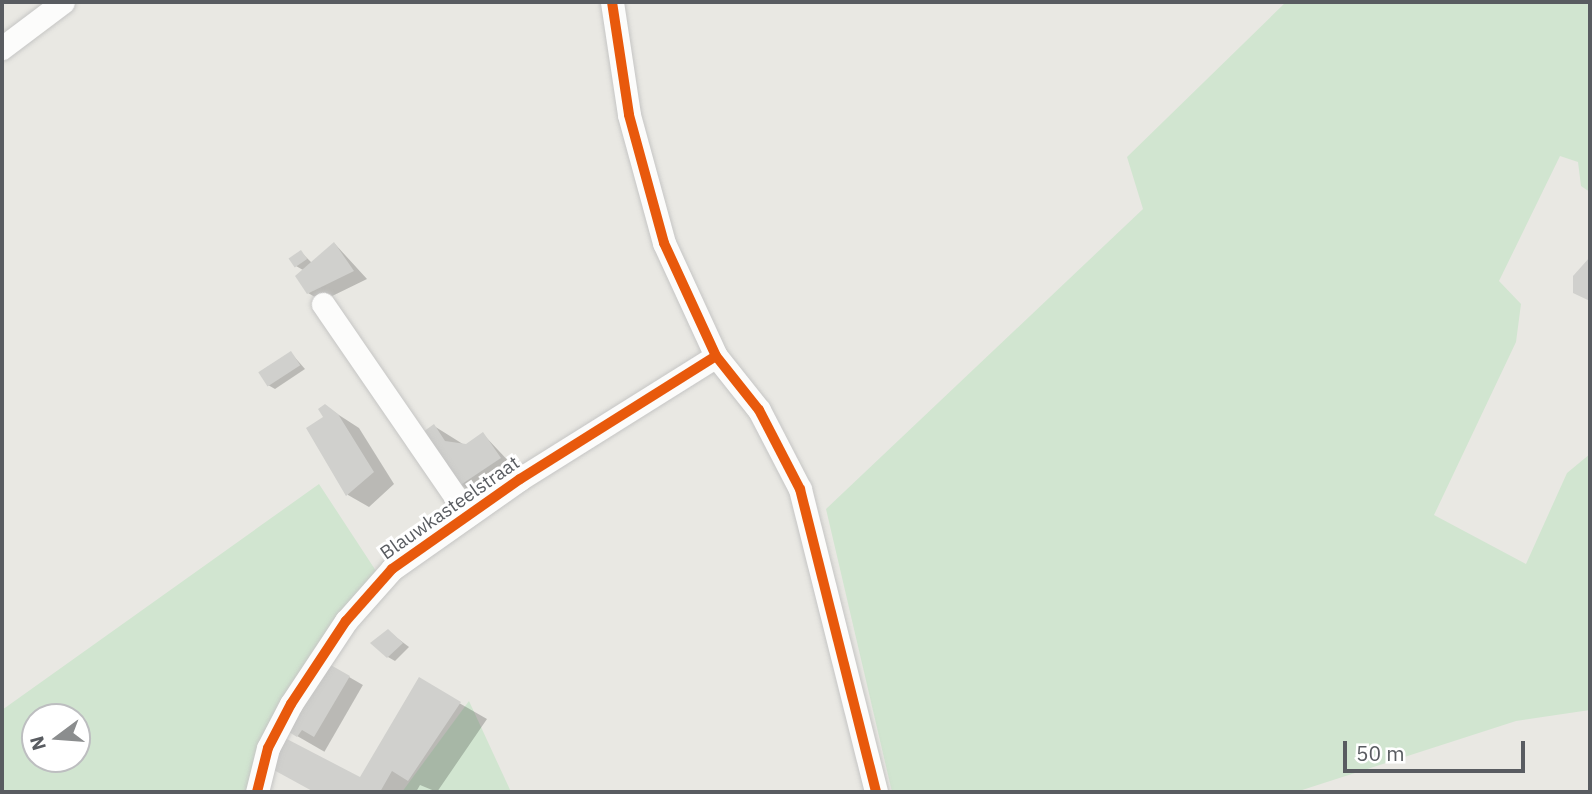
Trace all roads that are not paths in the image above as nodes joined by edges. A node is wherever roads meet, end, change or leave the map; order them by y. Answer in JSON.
{"nodes":[{"id":1,"x":63,"y":2,"type":"edge"},
{"id":2,"x":612,"y":2,"type":"edge"},
{"id":3,"x":2,"y":48,"type":"edge"},
{"id":4,"x":323,"y":304,"type":"dead end"},
{"id":5,"x":716,"y":356,"type":"junction"},
{"id":6,"x":468,"y":515,"type":"junction"},
{"id":7,"x":257,"y":792,"type":"edge"},
{"id":8,"x":876,"y":792,"type":"edge"}],
"edges":[{"from":1,"to":3,"type":"street"},
{"from":2,"to":5,"type":"street"},
{"from":4,"to":6,"type":"street"},
{"from":5,"to":6,"type":"street","name":"Blauwkasteelstraat"},
{"from":5,"to":8,"type":"street"},
{"from":6,"to":7,"type":"street","name":"Blauwkasteelstraat"}]}
